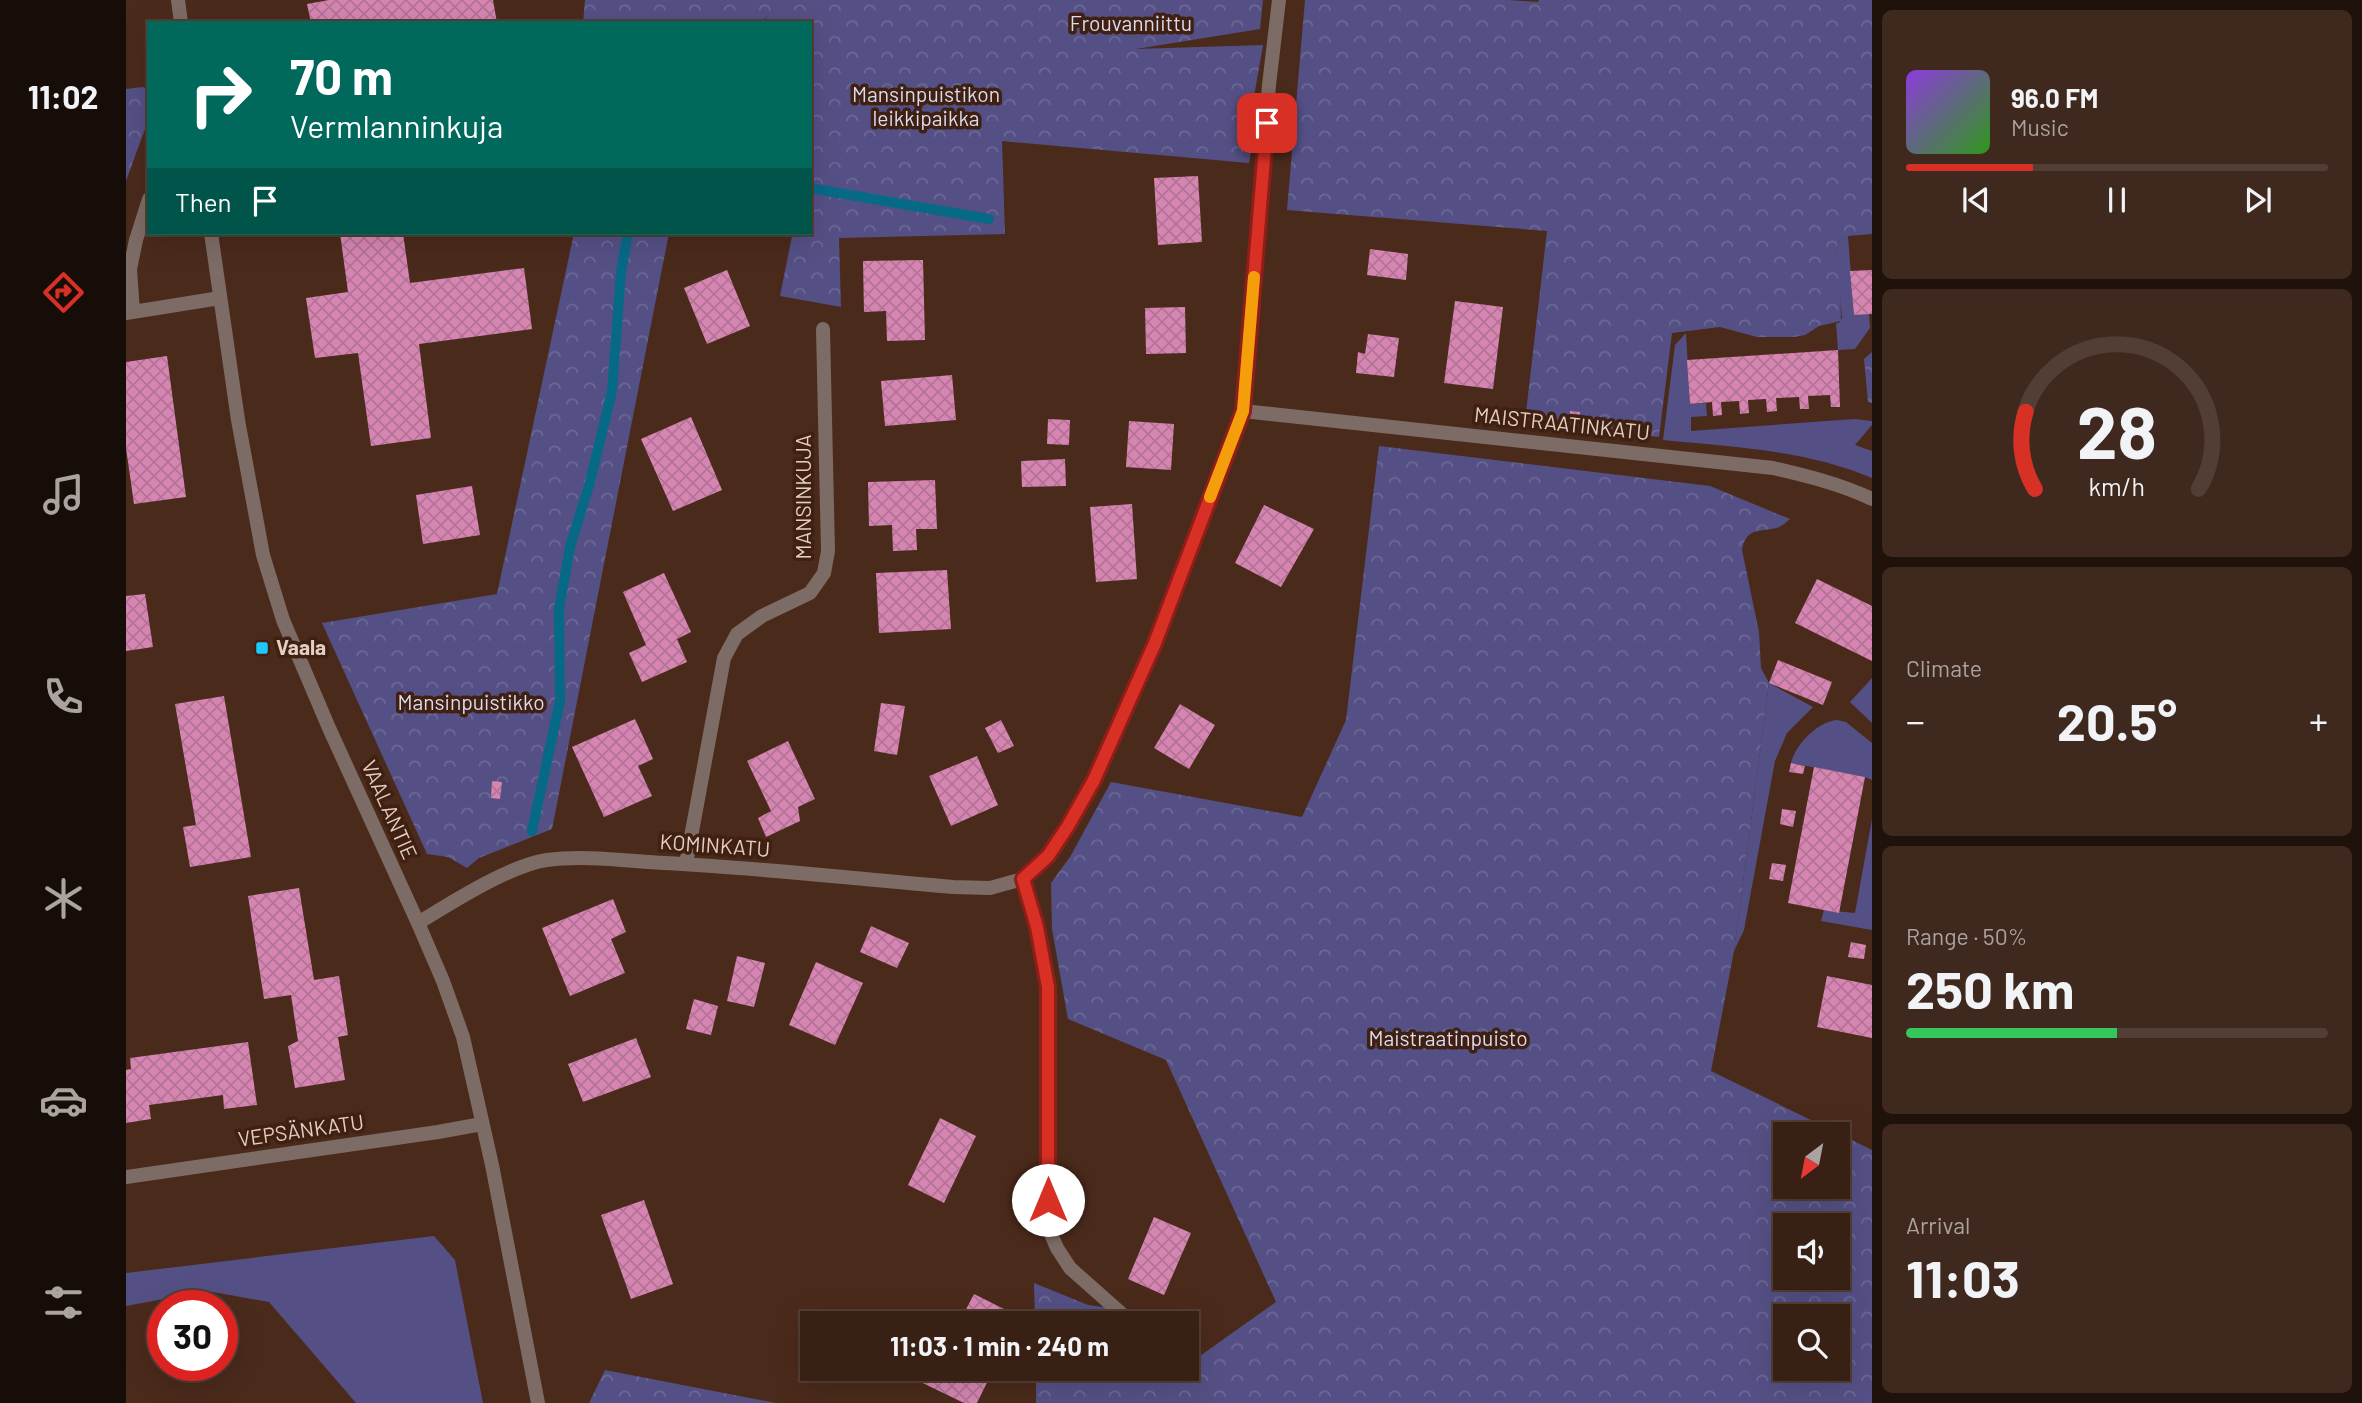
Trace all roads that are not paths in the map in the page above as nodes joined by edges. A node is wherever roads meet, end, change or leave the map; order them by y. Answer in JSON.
{"nodes":[{"id":1,"x":178,"y":0,"type":"edge"},
{"id":2,"x":1279,"y":0,"type":"edge"},
{"id":3,"x":181,"y":21,"type":"edge"},
{"id":4,"x":147,"y":205,"type":"edge"},
{"id":5,"x":211,"y":235,"type":"edge"},
{"id":6,"x":220,"y":298,"type":"junction"},
{"id":7,"x":130,"y":313,"type":"edge"},
{"id":8,"x":823,"y":329,"type":"dead end"},
{"id":9,"x":1243,"y":411,"type":"junction"},
{"id":10,"x":1872,"y":499,"type":"edge"},
{"id":11,"x":686,"y":864,"type":"junction"},
{"id":12,"x":1023,"y":879,"type":"junction"},
{"id":13,"x":418,"y":923,"type":"junction"},
{"id":14,"x":482,"y":1124,"type":"junction"},
{"id":15,"x":126,"y":1177,"type":"edge"},
{"id":16,"x":1118,"y":1311,"type":"edge"},
{"id":17,"x":538,"y":1403,"type":"edge"}],
"edges":[{"from":1,"to":3,"type":"street"},
{"from":2,"to":9,"type":"street"},
{"from":4,"to":7,"type":"street"},
{"from":5,"to":6,"type":"street","name":"VAALANTIE"},
{"from":6,"to":7,"type":"street"},
{"from":6,"to":13,"type":"street","name":"VAALANTIE"},
{"from":8,"to":11,"type":"street","name":"MANSINKUJA"},
{"from":9,"to":10,"type":"street","name":"MAISTRAATINKATU"},
{"from":9,"to":12,"type":"street"},
{"from":11,"to":12,"type":"street","name":"KOMINKATU"},
{"from":11,"to":13,"type":"street","name":"KOMINKATU"},
{"from":12,"to":16,"type":"street"},
{"from":13,"to":14,"type":"street","name":"VAALANTIE"},
{"from":14,"to":15,"type":"street","name":"VEPSÄNKATU"},
{"from":14,"to":17,"type":"street","name":"VAALANTIE"}]}
